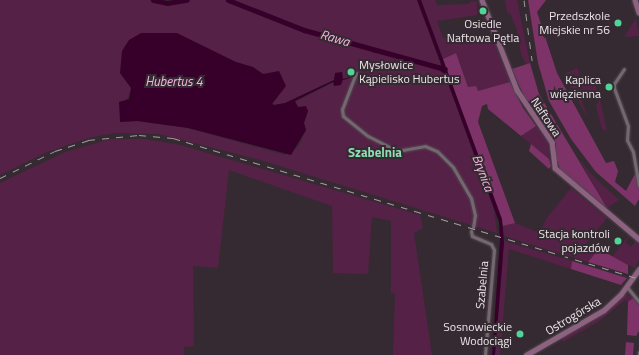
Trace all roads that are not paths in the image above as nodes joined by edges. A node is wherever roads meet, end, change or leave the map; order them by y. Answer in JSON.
{"nodes":[{"id":1,"x":482,"y":0,"type":"edge"},
{"id":2,"x":635,"y":0,"type":"edge"},
{"id":3,"x":639,"y":12,"type":"edge"},
{"id":4,"x":624,"y":69,"type":"dead end"},
{"id":5,"x":356,"y":73,"type":"dead end"},
{"id":6,"x":639,"y":185,"type":"edge"},
{"id":7,"x":473,"y":227,"type":"dead end"},
{"id":8,"x":471,"y":231,"type":"dead end"},
{"id":9,"x":639,"y":239,"type":"edge"},
{"id":10,"x":639,"y":269,"type":"edge"},
{"id":11,"x":627,"y":287,"type":"junction"},
{"id":12,"x":639,"y":302,"type":"edge"},
{"id":13,"x":639,"y":352,"type":"edge"},
{"id":14,"x":485,"y":355,"type":"edge"},
{"id":15,"x":526,"y":355,"type":"edge"},
{"id":16,"x":639,"y":355,"type":"edge"}],
"edges":[{"from":1,"to":9,"type":"street","name":"Naftowa"},
{"from":2,"to":3,"type":"street"},
{"from":4,"to":6,"type":"street"},
{"from":5,"to":7,"type":"street"},
{"from":8,"to":14,"type":"street","name":"Szabelnia"},
{"from":10,"to":11,"type":"street","name":"Ostrogórska"},
{"from":11,"to":12,"type":"street"},
{"from":11,"to":15,"type":"street","name":"Ostrogórska"},
{"from":13,"to":16,"type":"street"}]}
